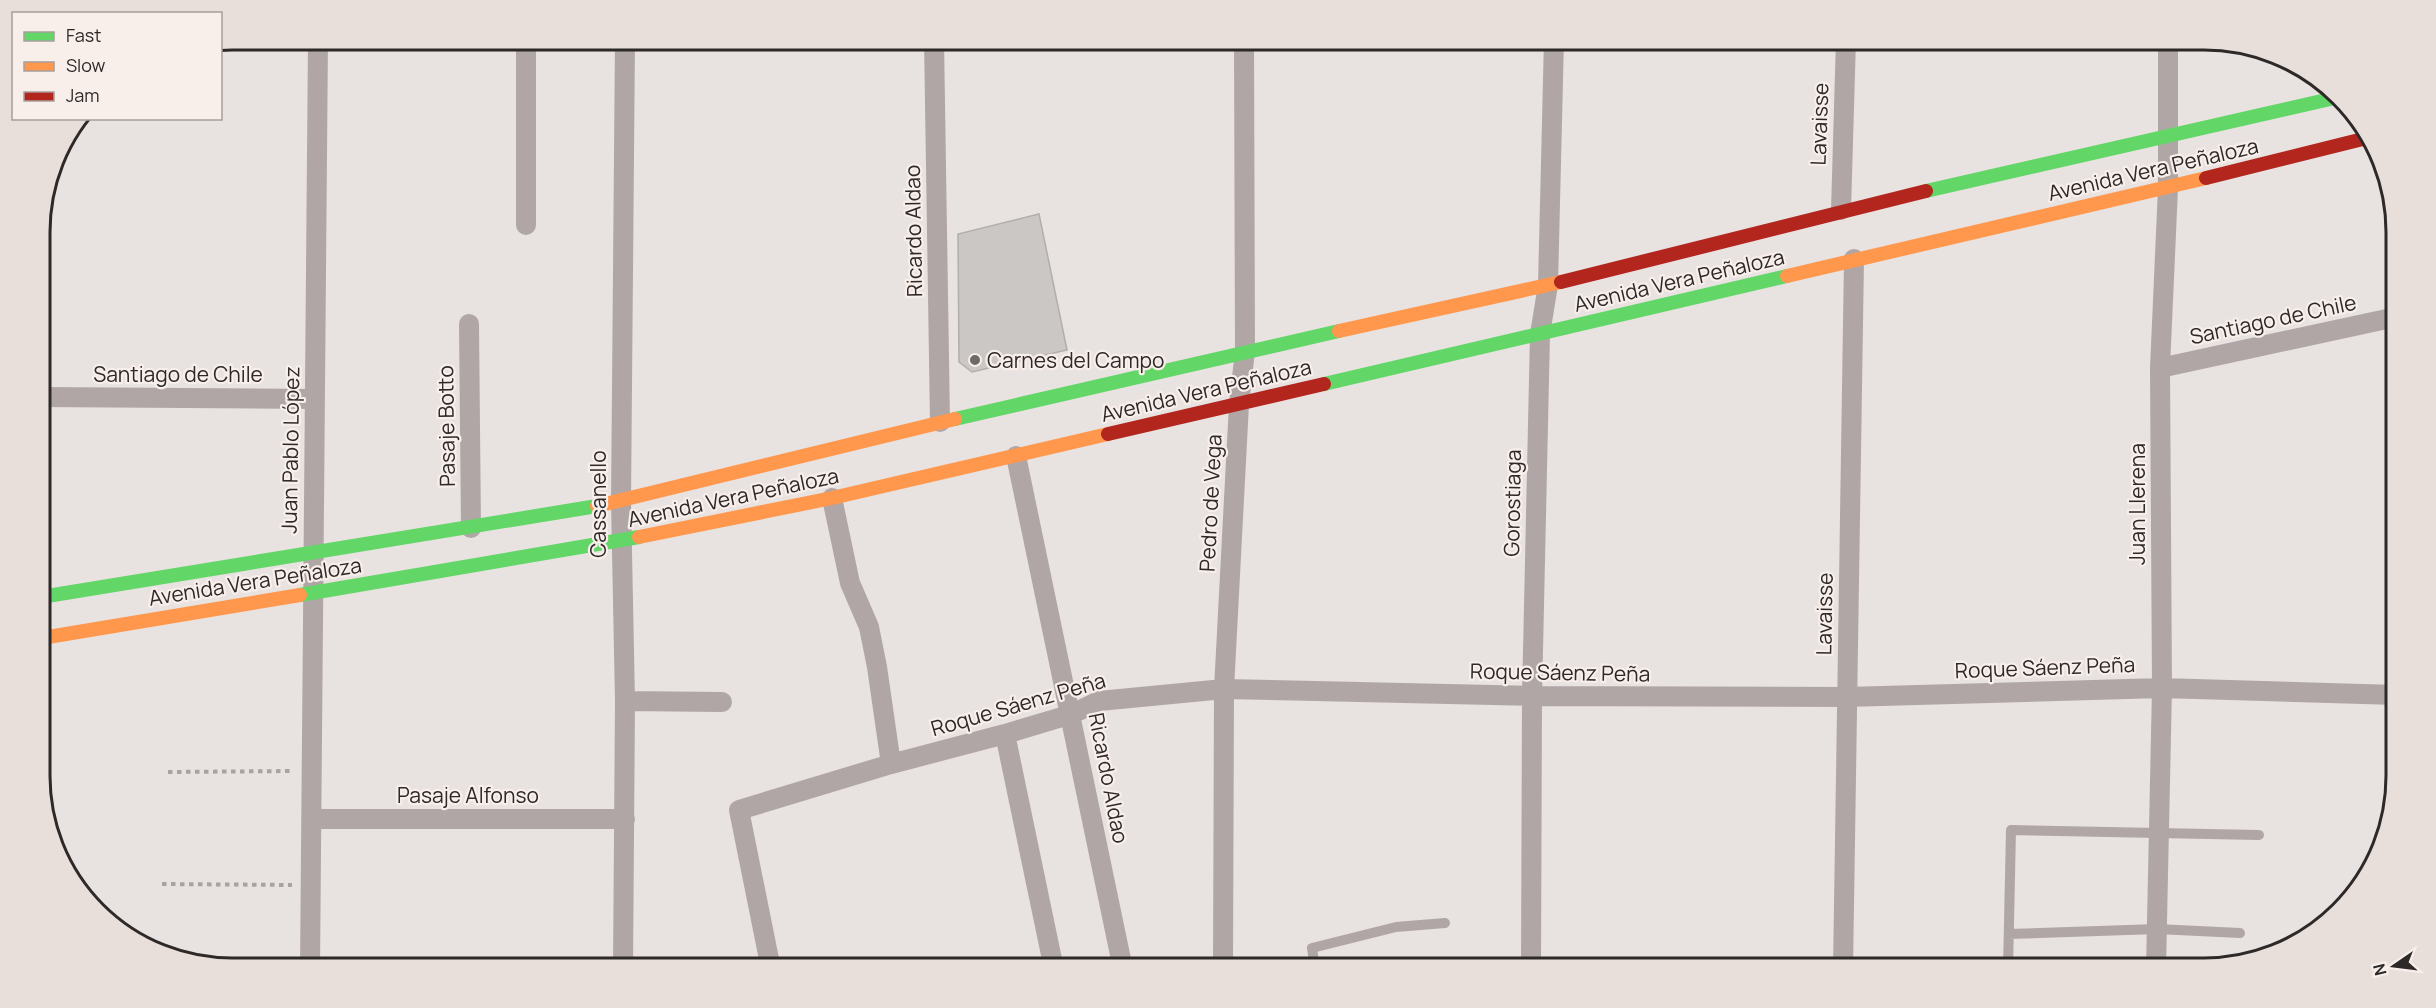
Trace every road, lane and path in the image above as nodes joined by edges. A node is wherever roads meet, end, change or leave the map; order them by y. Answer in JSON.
{"nodes":[{"id":1,"x":1244,"y":49,"type":"edge"},
{"id":2,"x":1554,"y":49,"type":"edge"},
{"id":3,"x":1846,"y":49,"type":"edge"},
{"id":4,"x":2168,"y":49,"type":"edge"},
{"id":5,"x":318,"y":50,"type":"edge"},
{"id":6,"x":526,"y":50,"type":"edge"},
{"id":7,"x":625,"y":50,"type":"edge"},
{"id":8,"x":934,"y":50,"type":"edge"},
{"id":9,"x":2330,"y":100,"type":"edge"},
{"id":10,"x":2168,"y":138,"type":"junction"},
{"id":11,"x":2361,"y":139,"type":"edge"},
{"id":12,"x":2168,"y":188,"type":"junction"},
{"id":13,"x":1841,"y":210,"type":"junction"},
{"id":14,"x":526,"y":225,"type":"dead end"},
{"id":15,"x":1854,"y":260,"type":"junction"},
{"id":16,"x":1548,"y":285,"type":"junction"},
{"id":17,"x":2386,"y":319,"type":"edge"},
{"id":18,"x":469,"y":324,"type":"dead end"},
{"id":19,"x":1540,"y":334,"type":"junction"},
{"id":20,"x":1245,"y":351,"type":"junction"},
{"id":21,"x":2160,"y":368,"type":"junction"},
{"id":22,"x":50,"y":397,"type":"edge"},
{"id":23,"x":314,"y":399,"type":"junction"},
{"id":24,"x":1239,"y":405,"type":"junction"},
{"id":25,"x":940,"y":422,"type":"junction"},
{"id":26,"x":1016,"y":456,"type":"junction"},
{"id":27,"x":832,"y":498,"type":"junction"},
{"id":28,"x":621,"y":502,"type":"junction"},
{"id":29,"x":471,"y":528,"type":"junction"},
{"id":30,"x":621,"y":541,"type":"junction"},
{"id":31,"x":313,"y":553,"type":"junction"},
{"id":32,"x":312,"y":593,"type":"junction"},
{"id":33,"x":49,"y":596,"type":"edge"},
{"id":34,"x":49,"y":637,"type":"edge"},
{"id":35,"x":2162,"y":688,"type":"junction"},
{"id":36,"x":1224,"y":689,"type":"junction"},
{"id":37,"x":2386,"y":695,"type":"edge"},
{"id":38,"x":1532,"y":696,"type":"junction"},
{"id":39,"x":1846,"y":697,"type":"junction"},
{"id":40,"x":625,"y":701,"type":"junction"},
{"id":41,"x":722,"y":702,"type":"dead end"},
{"id":42,"x":1072,"y":714,"type":"junction"},
{"id":43,"x":1005,"y":734,"type":"junction"},
{"id":44,"x":891,"y":764,"type":"junction"},
{"id":45,"x":311,"y":771,"type":"junction"},
{"id":46,"x":168,"y":772,"type":"dead end"},
{"id":47,"x":311,"y":819,"type":"junction"},
{"id":48,"x":625,"y":819,"type":"junction"},
{"id":49,"x":2159,"y":833,"type":"junction"},
{"id":50,"x":2259,"y":835,"type":"dead end"},
{"id":51,"x":162,"y":884,"type":"dead end"},
{"id":52,"x":310,"y":885,"type":"junction"},
{"id":53,"x":1445,"y":923,"type":"dead end"},
{"id":54,"x":2157,"y":929,"type":"junction"},
{"id":55,"x":2240,"y":933,"type":"dead end"},
{"id":56,"x":2009,"y":934,"type":"junction"},
{"id":57,"x":310,"y":958,"type":"edge"},
{"id":58,"x":623,"y":958,"type":"edge"},
{"id":59,"x":769,"y":958,"type":"edge"},
{"id":60,"x":1052,"y":958,"type":"edge"},
{"id":61,"x":1120,"y":958,"type":"edge"},
{"id":62,"x":1223,"y":958,"type":"edge"},
{"id":63,"x":1313,"y":958,"type":"edge"},
{"id":64,"x":1530,"y":958,"type":"edge"},
{"id":65,"x":1843,"y":958,"type":"edge"},
{"id":66,"x":2008,"y":958,"type":"edge"},
{"id":67,"x":2156,"y":958,"type":"edge"}],
"edges":[{"from":1,"to":20,"type":"street","name":"Pedro de Vega"},
{"from":2,"to":16,"type":"street","name":"Gorostiaga"},
{"from":3,"to":13,"type":"street","name":"Lavaisse"},
{"from":4,"to":10,"type":"street","name":"Juan Llerena"},
{"from":5,"to":23,"type":"street","name":"Juan Pablo López"},
{"from":6,"to":14,"type":"street"},
{"from":7,"to":28,"type":"street","name":"Cassanello"},
{"from":8,"to":25,"type":"street","name":"Ricardo Aldao"},
{"from":9,"to":10,"type":"main road","name":"Avenida Vera Peñaloza"},
{"from":10,"to":12,"type":"street","name":"Juan Llerena"},
{"from":10,"to":13,"type":"main road","name":"Avenida Vera Peñaloza"},
{"from":11,"to":12,"type":"main road","name":"Avenida Vera Peñaloza"},
{"from":12,"to":15,"type":"main road","name":"Avenida Vera Peñaloza"},
{"from":12,"to":21,"type":"street","name":"Juan Llerena"},
{"from":13,"to":16,"type":"main road","name":"Avenida Vera Peñaloza"},
{"from":15,"to":19,"type":"main road","name":"Avenida Vera Peñaloza"},
{"from":15,"to":39,"type":"street","name":"Lavaisse"},
{"from":16,"to":19,"type":"street","name":"Gorostiaga"},
{"from":16,"to":20,"type":"main road","name":"Avenida Vera Peñaloza"},
{"from":17,"to":21,"type":"street","name":"Santiago de Chile"},
{"from":18,"to":29,"type":"street","name":"Pasaje Botto"},
{"from":19,"to":24,"type":"main road","name":"Avenida Vera Peñaloza"},
{"from":19,"to":38,"type":"street","name":"Gorostiaga"},
{"from":20,"to":24,"type":"street","name":"Pedro de Vega"},
{"from":20,"to":25,"type":"main road","name":"Avenida Vera Peñaloza"},
{"from":21,"to":35,"type":"street","name":"Juan Llerena"},
{"from":22,"to":23,"type":"street","name":"Santiago de Chile"},
{"from":23,"to":31,"type":"street","name":"Juan Pablo López"},
{"from":24,"to":26,"type":"main road","name":"Avenida Vera Peñaloza"},
{"from":24,"to":36,"type":"street","name":"Pedro de Vega"},
{"from":25,"to":28,"type":"main road","name":"Avenida Vera Peñaloza"},
{"from":26,"to":27,"type":"main road","name":"Avenida Vera Peñaloza"},
{"from":26,"to":42,"type":"street","name":"Ricardo Aldao"},
{"from":27,"to":30,"type":"main road","name":"Avenida Vera Peñaloza"},
{"from":27,"to":44,"type":"street"},
{"from":28,"to":29,"type":"main road","name":"Avenida Vera Peñaloza"},
{"from":28,"to":30,"type":"street","name":"Cassanello"},
{"from":29,"to":31,"type":"main road","name":"Avenida Vera Peñaloza"},
{"from":30,"to":32,"type":"main road","name":"Avenida Vera Peñaloza"},
{"from":30,"to":40,"type":"street","name":"Cassanello"},
{"from":31,"to":32,"type":"street","name":"Juan Pablo López"},
{"from":31,"to":33,"type":"main road","name":"Avenida Vera Peñaloza"},
{"from":32,"to":34,"type":"main road","name":"Avenida Vera Peñaloza"},
{"from":32,"to":45,"type":"street","name":"Juan Pablo López"},
{"from":35,"to":37,"type":"street","name":"Roque Sáenz Peña"},
{"from":35,"to":39,"type":"street","name":"Roque Sáenz Peña"},
{"from":35,"to":49,"type":"street","name":"Juan Llerena"},
{"from":36,"to":38,"type":"street","name":"Roque Sáenz Peña"},
{"from":36,"to":42,"type":"street","name":"Roque Sáenz Peña"},
{"from":36,"to":62,"type":"street","name":"Pedro de Vega"},
{"from":38,"to":39,"type":"street","name":"Roque Sáenz Peña"},
{"from":38,"to":64,"type":"street","name":"Gorostiaga"},
{"from":39,"to":65,"type":"street","name":"Lavaisse"},
{"from":40,"to":41,"type":"street"},
{"from":40,"to":48,"type":"street","name":"Cassanello"},
{"from":42,"to":43,"type":"street","name":"Roque Sáenz Peña"},
{"from":42,"to":61,"type":"street","name":"Ricardo Aldao"},
{"from":43,"to":44,"type":"street","name":"Roque Sáenz Peña"},
{"from":43,"to":60,"type":"street"},
{"from":44,"to":59,"type":"street","name":"Roque Sáenz Peña"},
{"from":45,"to":46,"type":"path"},
{"from":45,"to":47,"type":"street","name":"Juan Pablo López"},
{"from":47,"to":48,"type":"street","name":"Pasaje Alfonso"},
{"from":47,"to":52,"type":"street","name":"Juan Pablo López"},
{"from":48,"to":58,"type":"street","name":"Cassanello"},
{"from":49,"to":50,"type":"lane"},
{"from":49,"to":54,"type":"street","name":"Juan Llerena"},
{"from":49,"to":56,"type":"lane"},
{"from":51,"to":52,"type":"path"},
{"from":52,"to":57,"type":"street","name":"Juan Pablo López"},
{"from":53,"to":63,"type":"lane"},
{"from":54,"to":55,"type":"lane"},
{"from":54,"to":56,"type":"lane"},
{"from":54,"to":67,"type":"street","name":"Juan Llerena"},
{"from":56,"to":66,"type":"lane"}]}
